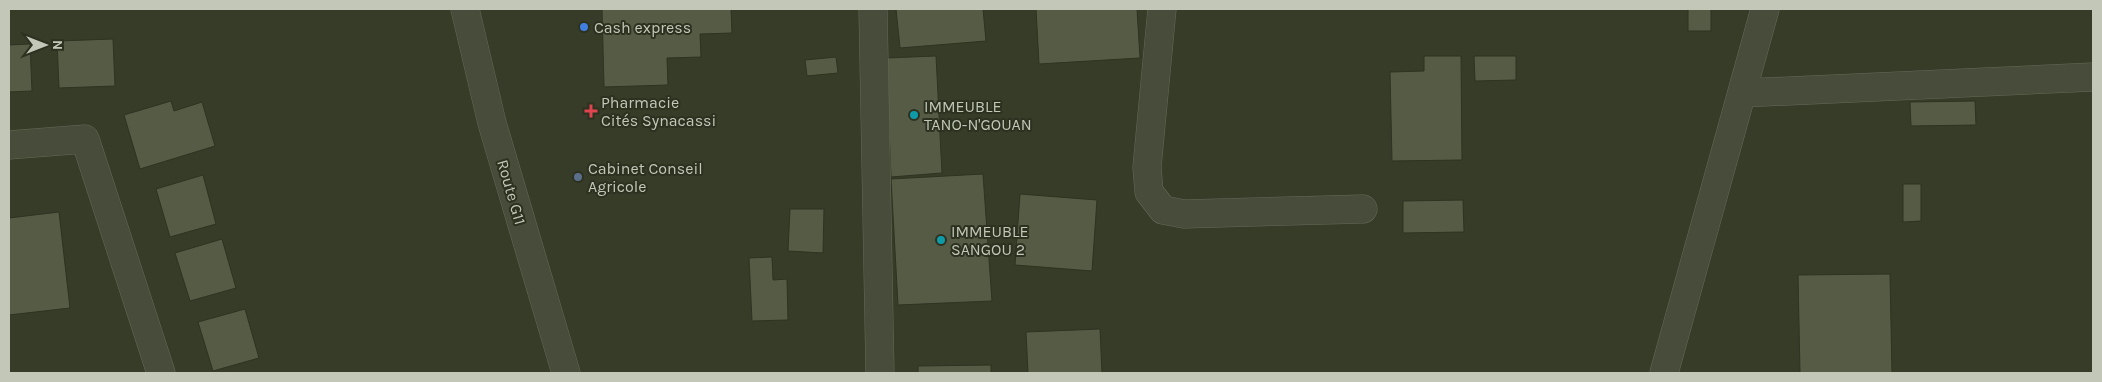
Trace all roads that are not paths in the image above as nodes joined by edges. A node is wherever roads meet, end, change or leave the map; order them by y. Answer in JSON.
{"nodes":[{"id":1,"x":465,"y":9,"type":"edge"},
{"id":2,"x":873,"y":9,"type":"edge"},
{"id":3,"x":1162,"y":9,"type":"edge"},
{"id":4,"x":1765,"y":9,"type":"edge"},
{"id":5,"x":2093,"y":77,"type":"edge"},
{"id":6,"x":1743,"y":93,"type":"junction"},
{"id":7,"x":9,"y":145,"type":"edge"},
{"id":8,"x":1363,"y":209,"type":"dead end"},
{"id":9,"x":161,"y":373,"type":"edge"},
{"id":10,"x":566,"y":373,"type":"edge"},
{"id":11,"x":880,"y":373,"type":"edge"},
{"id":12,"x":1664,"y":373,"type":"edge"}],
"edges":[{"from":1,"to":10,"type":"street","name":"Route G11"},
{"from":2,"to":11,"type":"street"},
{"from":3,"to":8,"type":"street"},
{"from":4,"to":6,"type":"street"},
{"from":5,"to":6,"type":"street"},
{"from":6,"to":12,"type":"street"},
{"from":7,"to":9,"type":"street"}]}
